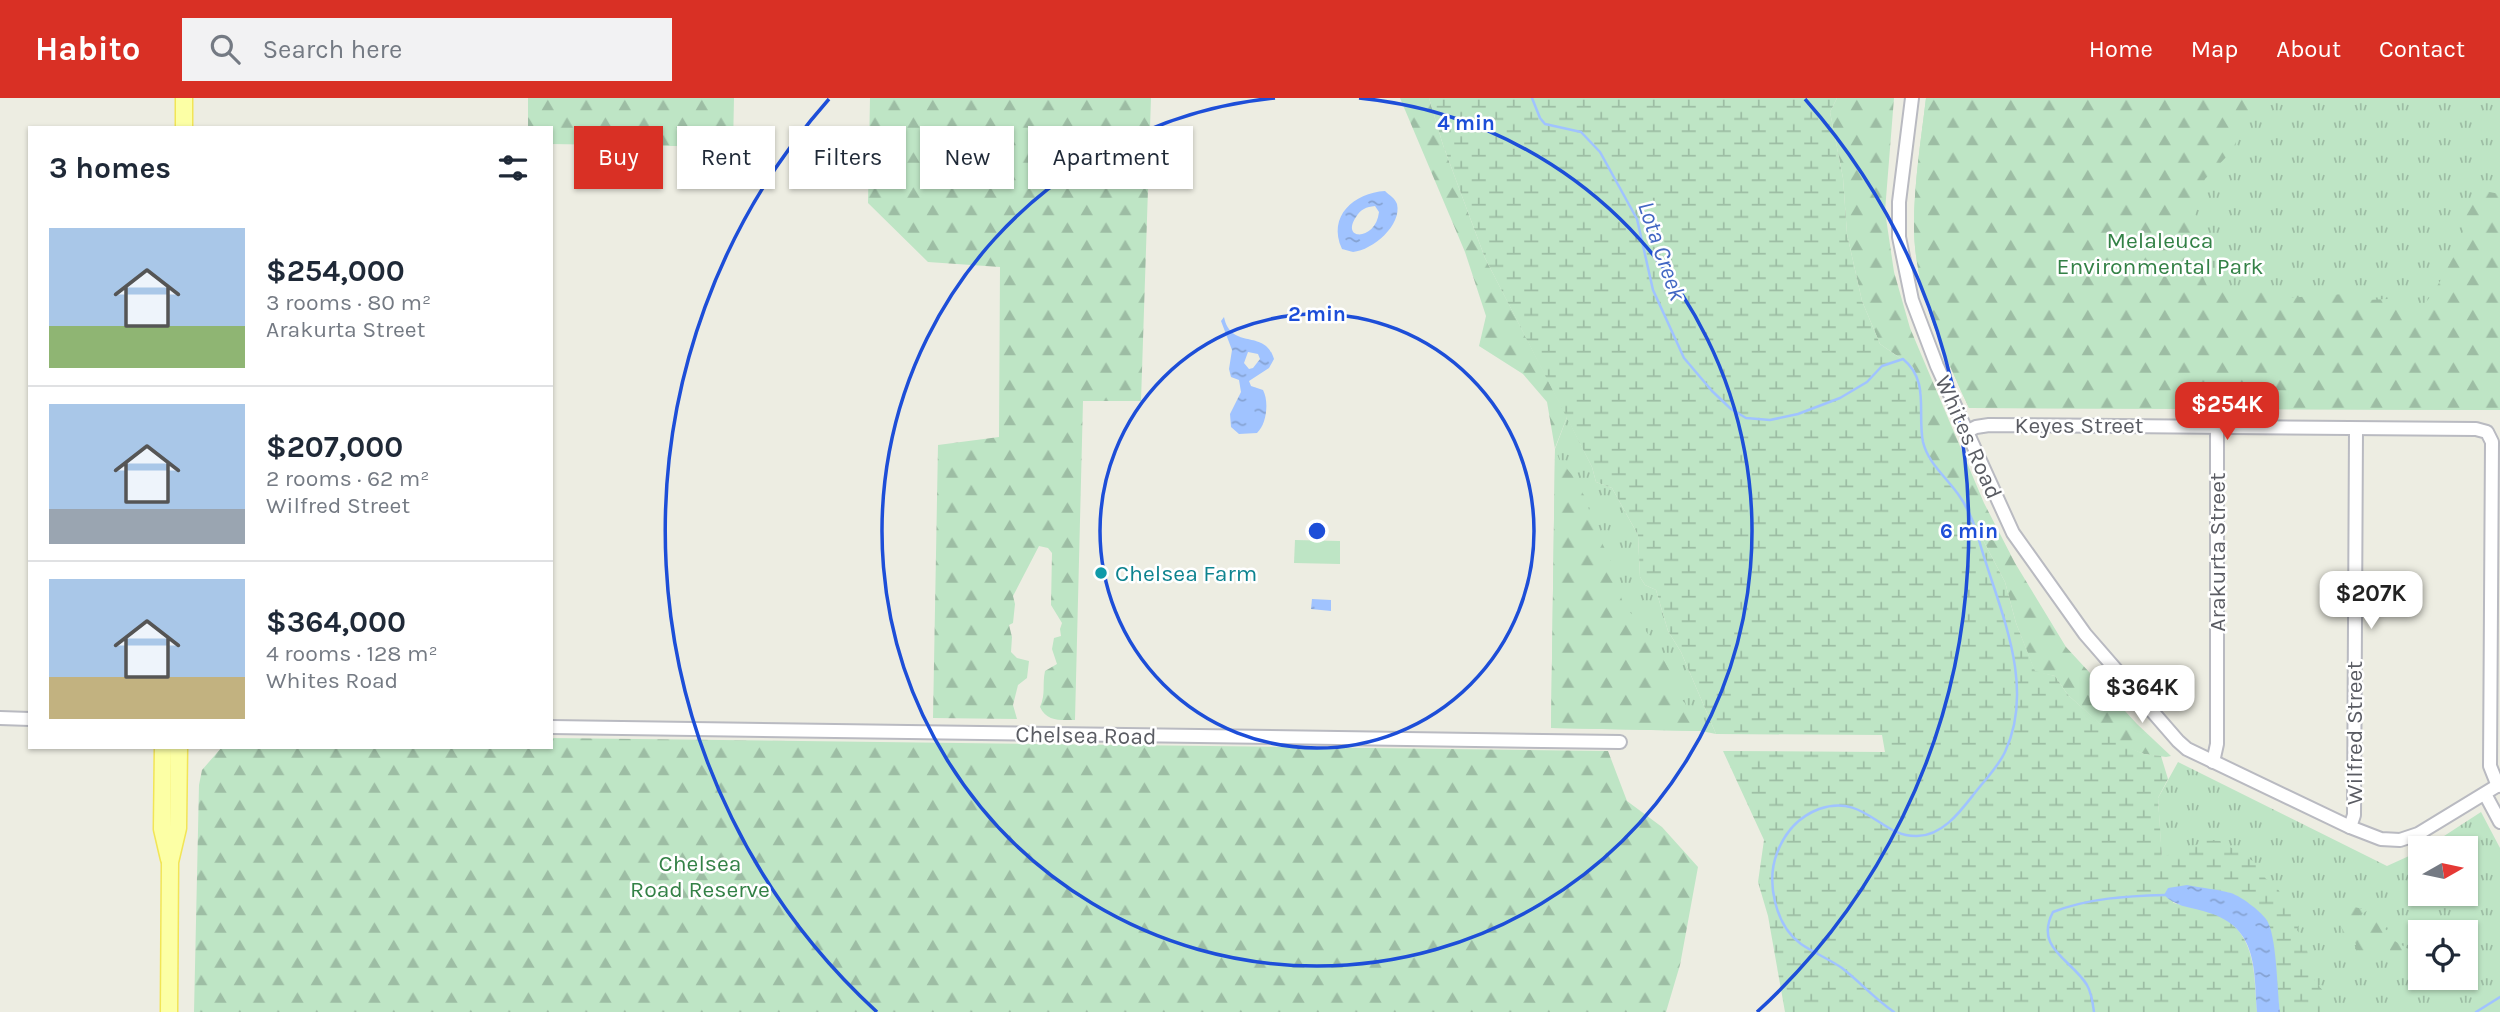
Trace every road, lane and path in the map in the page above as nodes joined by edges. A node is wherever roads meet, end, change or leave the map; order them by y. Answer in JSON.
{"nodes":[{"id":1,"x":184,"y":98,"type":"edge"},
{"id":2,"x":1912,"y":98,"type":"edge"},
{"id":3,"x":184,"y":126,"type":"edge"},
{"id":4,"x":2217,"y":425,"type":"junction"},
{"id":5,"x":2356,"y":429,"type":"junction"},
{"id":6,"x":1966,"y":432,"type":"junction"},
{"id":7,"x":0,"y":718,"type":"edge"},
{"id":8,"x":28,"y":719,"type":"edge"},
{"id":9,"x":553,"y":727,"type":"edge"},
{"id":10,"x":1620,"y":742,"type":"dead end"},
{"id":11,"x":163,"y":749,"type":"edge"},
{"id":12,"x":179,"y":749,"type":"edge"},
{"id":13,"x":2213,"y":762,"type":"junction"},
{"id":14,"x":2499,"y":785,"type":"edge"},
{"id":15,"x":2485,"y":794,"type":"junction"},
{"id":16,"x":2500,"y":822,"type":"edge"},
{"id":17,"x":2350,"y":827,"type":"junction"},
{"id":18,"x":170,"y":862,"type":"junction"},
{"id":19,"x":169,"y":1012,"type":"edge"}],
"edges":[{"from":1,"to":3,"type":"main road"},
{"from":2,"to":6,"type":"street","name":"Whites Road"},
{"from":4,"to":5,"type":"street","name":"Keyes Street"},
{"from":4,"to":6,"type":"street","name":"Keyes Street"},
{"from":4,"to":13,"type":"street","name":"Arakurta Street"},
{"from":5,"to":14,"type":"street","name":"Keyes Street"},
{"from":5,"to":17,"type":"street","name":"Wilfred Street"},
{"from":6,"to":13,"type":"street","name":"Whites Road"},
{"from":7,"to":8,"type":"street"},
{"from":9,"to":10,"type":"street","name":"Chelsea Road"},
{"from":11,"to":18,"type":"main road"},
{"from":12,"to":18,"type":"main road"},
{"from":13,"to":17,"type":"street","name":"Whites Road"},
{"from":14,"to":15,"type":"street","name":"Whites Road"},
{"from":15,"to":16,"type":"street"},
{"from":15,"to":17,"type":"street","name":"Whites Road"},
{"from":18,"to":19,"type":"main road"}]}
